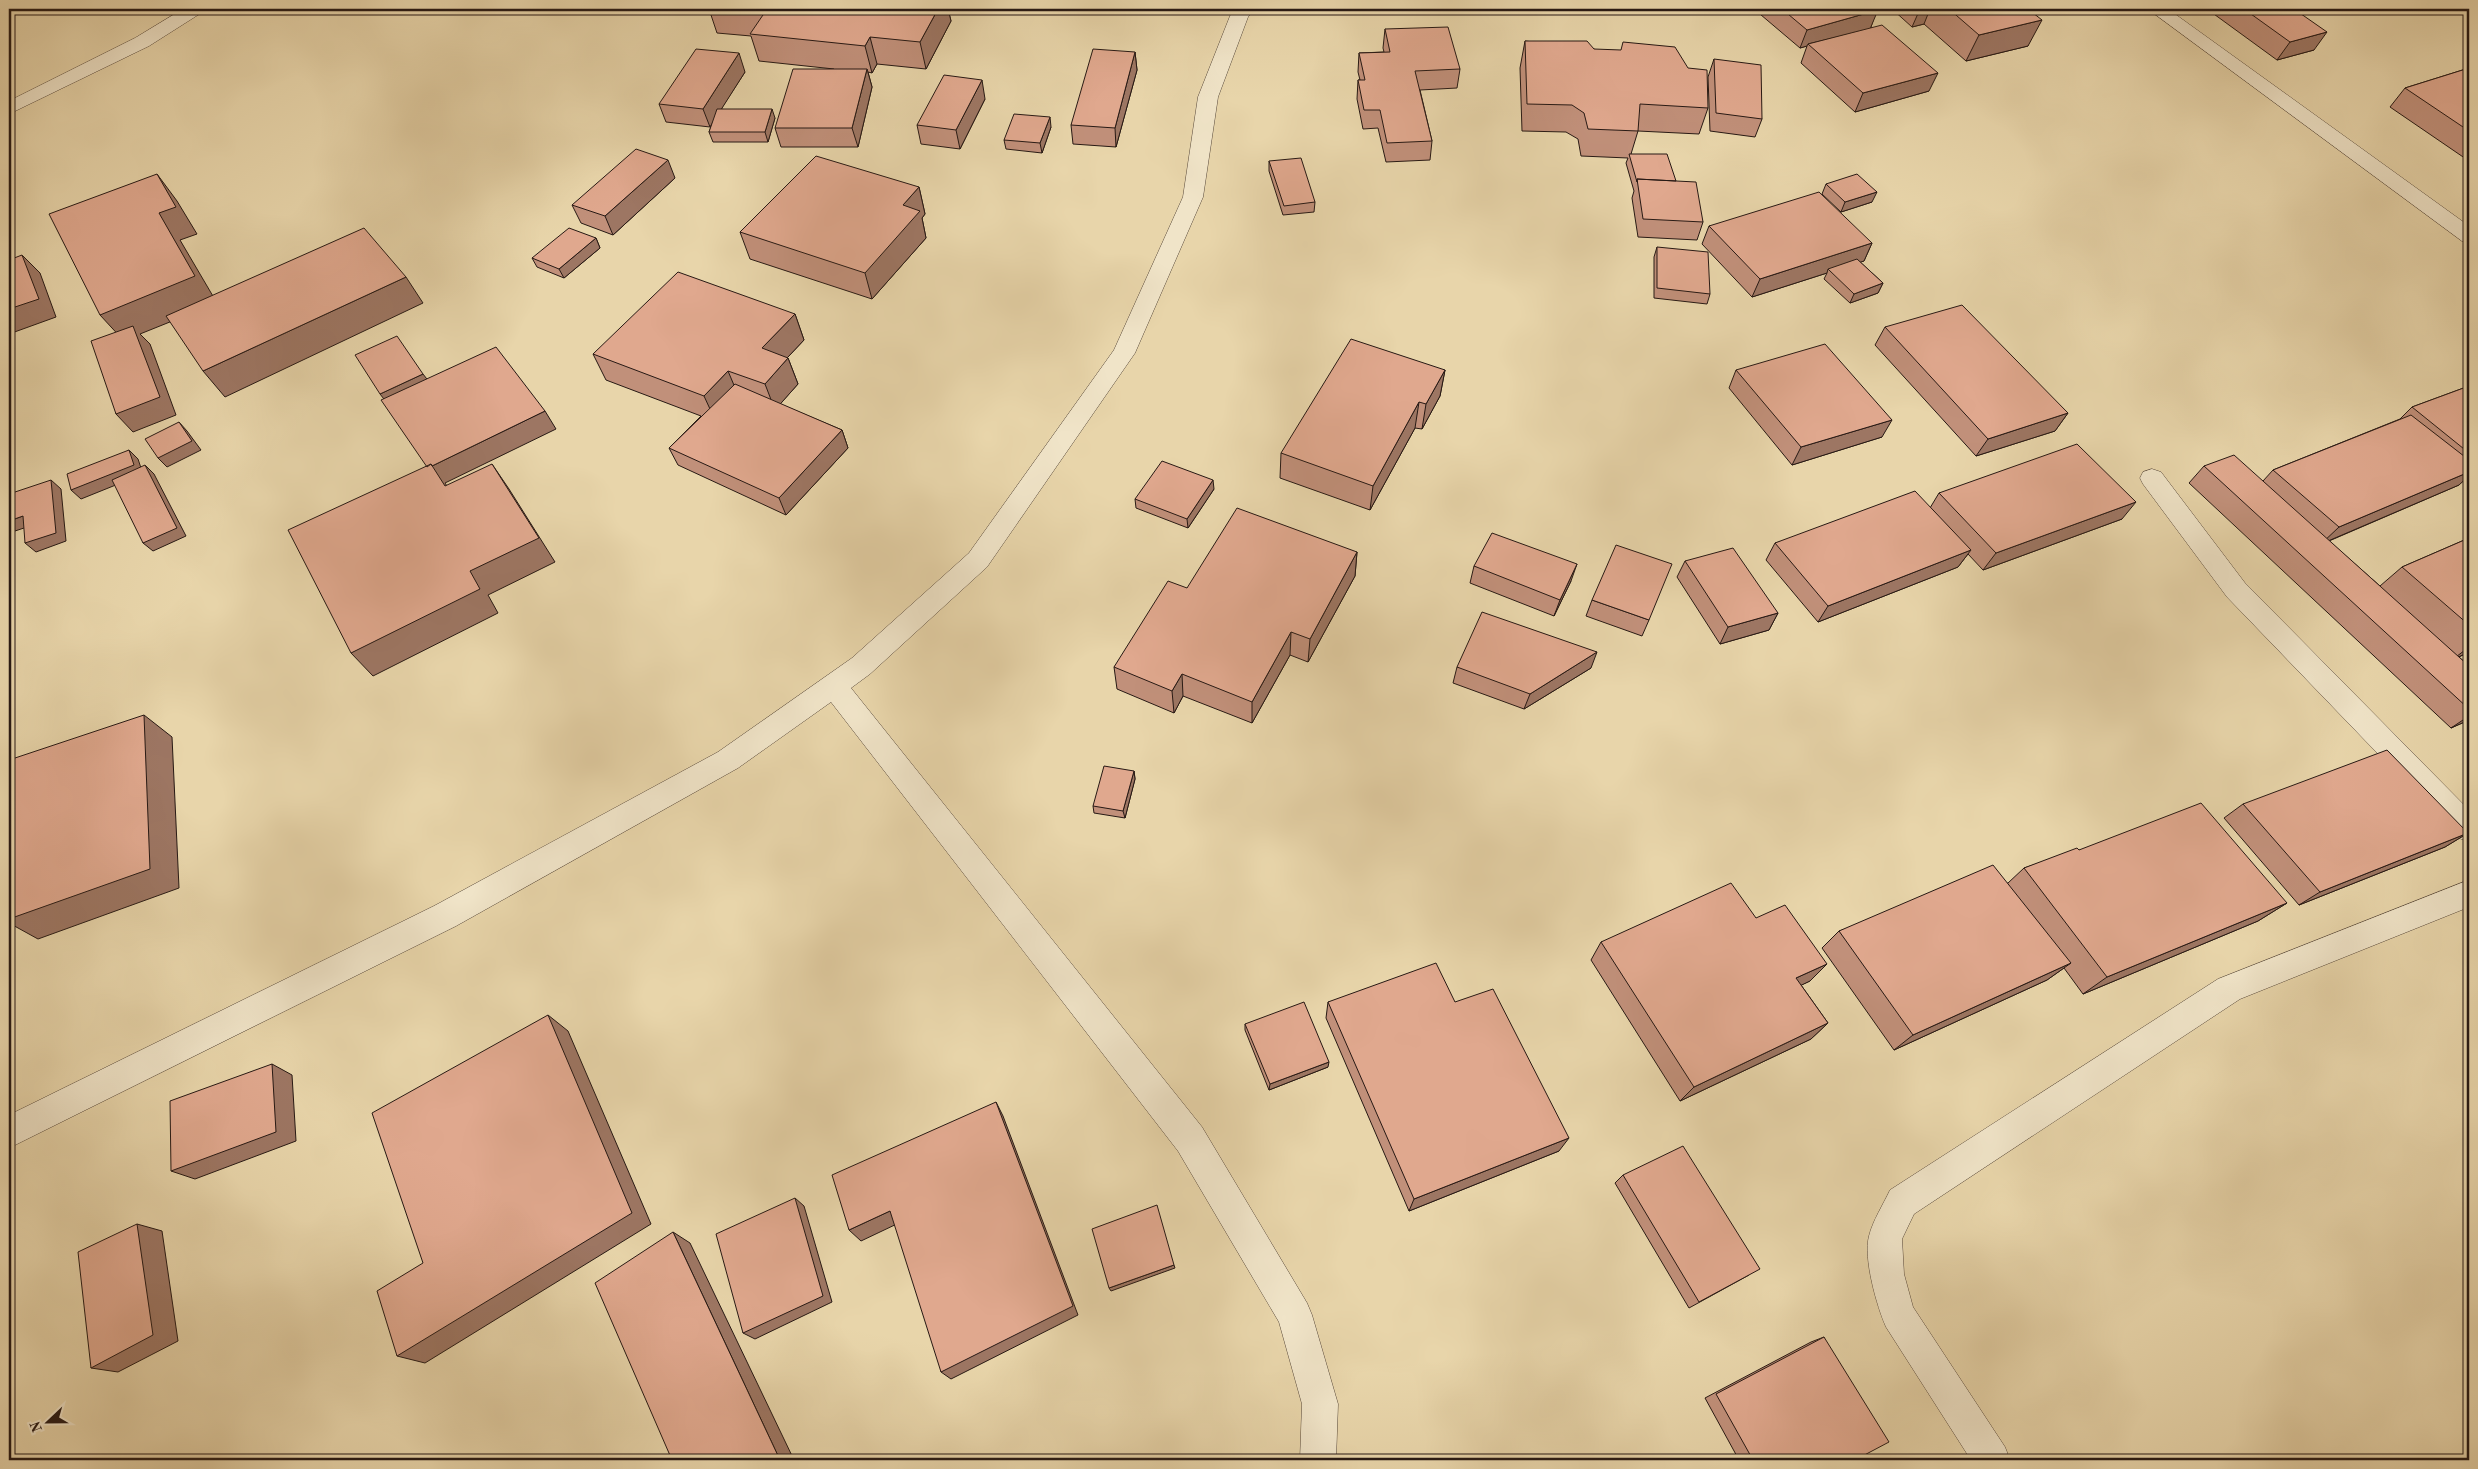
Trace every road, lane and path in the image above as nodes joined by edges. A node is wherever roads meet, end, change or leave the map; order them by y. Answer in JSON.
{"nodes":[{"id":1,"x":195,"y":9,"type":"edge"},
{"id":2,"x":1245,"y":9,"type":"edge"},
{"id":3,"x":2157,"y":9,"type":"edge"},
{"id":4,"x":9,"y":108,"type":"edge"},
{"id":5,"x":2469,"y":236,"type":"edge"},
{"id":6,"x":2152,"y":478,"type":"dead end"},
{"id":7,"x":834,"y":686,"type":"junction"},
{"id":8,"x":2469,"y":829,"type":"edge"},
{"id":9,"x":2469,"y":893,"type":"edge"},
{"id":10,"x":9,"y":1132,"type":"edge"},
{"id":11,"x":1318,"y":1460,"type":"edge"},
{"id":12,"x":1992,"y":1460,"type":"edge"}],
"edges":[{"from":1,"to":4,"type":"street"},
{"from":2,"to":7,"type":"street"},
{"from":3,"to":5,"type":"street"},
{"from":6,"to":8,"type":"street"},
{"from":7,"to":10,"type":"street"},
{"from":7,"to":11,"type":"street"},
{"from":9,"to":12,"type":"street"}]}
